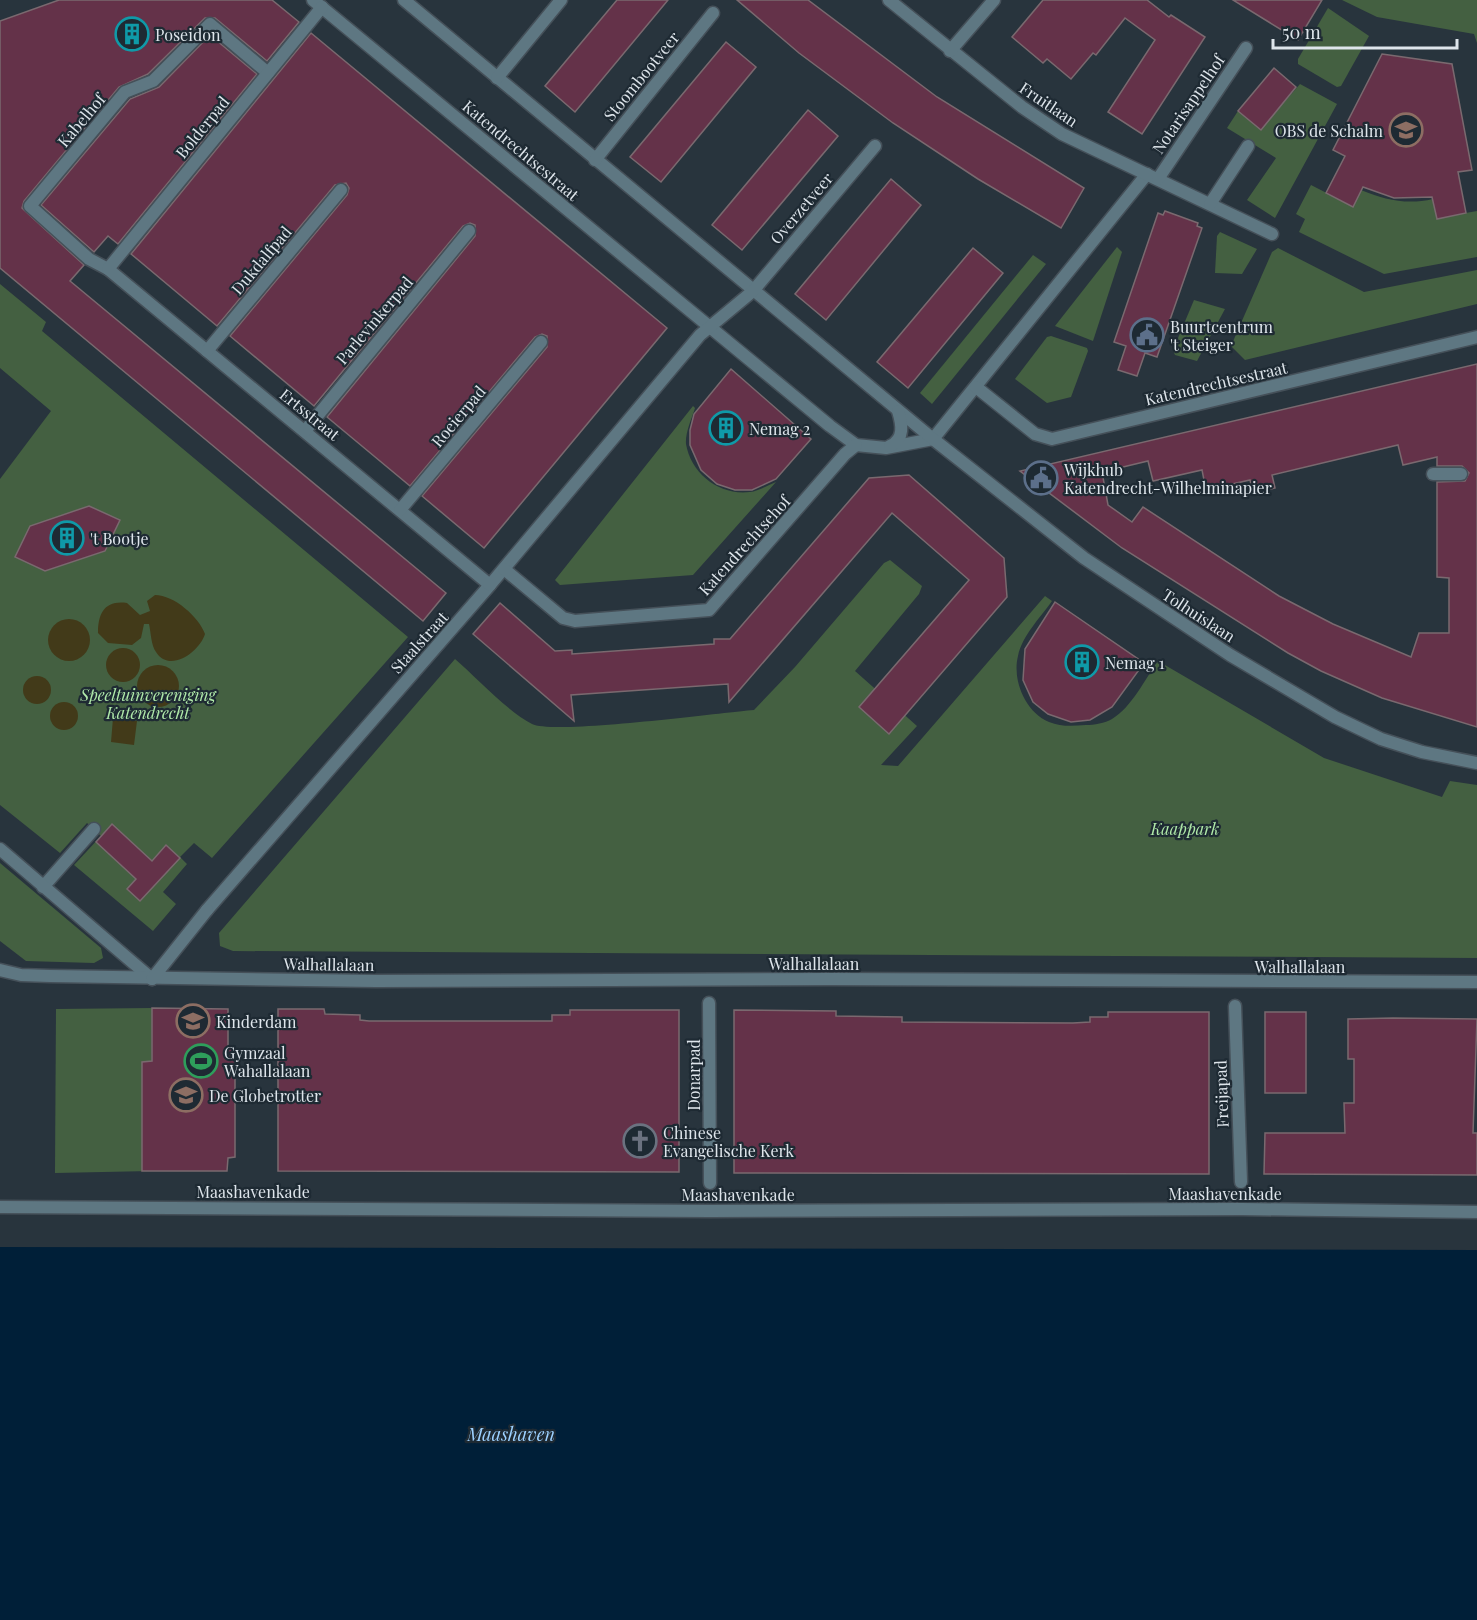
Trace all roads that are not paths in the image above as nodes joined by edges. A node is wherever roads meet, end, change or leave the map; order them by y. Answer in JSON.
{"nodes":[{"id":1,"x":404,"y":0,"type":"edge"},
{"id":2,"x":561,"y":0,"type":"edge"},
{"id":3,"x":889,"y":0,"type":"edge"},
{"id":4,"x":994,"y":0,"type":"edge"},
{"id":5,"x":317,"y":4,"type":"edge"},
{"id":6,"x":713,"y":13,"type":"dead end"},
{"id":7,"x":1246,"y":48,"type":"dead end"},
{"id":8,"x":950,"y":51,"type":"junction"},
{"id":9,"x":268,"y":73,"type":"junction"},
{"id":10,"x":497,"y":78,"type":"junction"},
{"id":11,"x":874,"y":146,"type":"dead end"},
{"id":12,"x":1248,"y":146,"type":"dead end"},
{"id":13,"x":595,"y":160,"type":"junction"},
{"id":14,"x":1152,"y":176,"type":"junction"},
{"id":15,"x":341,"y":190,"type":"dead end"},
{"id":16,"x":1210,"y":204,"type":"junction"},
{"id":17,"x":469,"y":231,"type":"dead end"},
{"id":18,"x":1272,"y":234,"type":"dead end"},
{"id":19,"x":108,"y":269,"type":"junction"},
{"id":20,"x":753,"y":291,"type":"junction"},
{"id":21,"x":709,"y":326,"type":"junction"},
{"id":22,"x":1477,"y":337,"type":"edge"},
{"id":23,"x":541,"y":342,"type":"dead end"},
{"id":24,"x":207,"y":351,"type":"junction"},
{"id":25,"x":976,"y":387,"type":"junction"},
{"id":26,"x":898,"y":411,"type":"junction"},
{"id":27,"x":305,"y":431,"type":"junction"},
{"id":28,"x":933,"y":439,"type":"junction"},
{"id":29,"x":856,"y":445,"type":"junction"},
{"id":30,"x":886,"y":448,"type":"junction"},
{"id":31,"x":1433,"y":474,"type":"dead end"},
{"id":32,"x":1461,"y":474,"type":"dead end"},
{"id":33,"x":400,"y":510,"type":"junction"},
{"id":34,"x":504,"y":569,"type":"junction"},
{"id":35,"x":490,"y":585,"type":"junction"},
{"id":36,"x":1477,"y":764,"type":"edge"},
{"id":37,"x":94,"y":829,"type":"dead end"},
{"id":38,"x":0,"y":849,"type":"edge"},
{"id":39,"x":43,"y":887,"type":"junction"},
{"id":40,"x":0,"y":970,"type":"edge"},
{"id":41,"x":152,"y":979,"type":"junction"},
{"id":42,"x":1477,"y":982,"type":"edge"},
{"id":43,"x":709,"y":1003,"type":"dead end"},
{"id":44,"x":1235,"y":1006,"type":"dead end"},
{"id":45,"x":1241,"y":1182,"type":"dead end"},
{"id":46,"x":710,"y":1183,"type":"dead end"},
{"id":47,"x":0,"y":1207,"type":"edge"},
{"id":48,"x":1477,"y":1212,"type":"edge"}],
"edges":[{"from":1,"to":10,"type":"street"},
{"from":2,"to":10,"type":"street"},
{"from":3,"to":8,"type":"street","name":"Fruitlaan"},
{"from":4,"to":8,"type":"street"},
{"from":5,"to":9,"type":"street","name":"Bolderpad"},
{"from":5,"to":21,"type":"street","name":"Katendrechtsestraat"},
{"from":6,"to":13,"type":"street","name":"Stoombootveer"},
{"from":7,"to":14,"type":"street","name":"Notarisappelhof"},
{"from":8,"to":14,"type":"street","name":"Fruitlaan"},
{"from":9,"to":19,"type":"street","name":"Bolderpad"},
{"from":9,"to":19,"type":"street","name":"Kabelhof"},
{"from":10,"to":13,"type":"street"},
{"from":11,"to":20,"type":"street","name":"Overzetveer"},
{"from":12,"to":16,"type":"street"},
{"from":13,"to":20,"type":"street"},
{"from":14,"to":16,"type":"street","name":"Fruitlaan"},
{"from":14,"to":25,"type":"street"},
{"from":15,"to":24,"type":"street","name":"Dukdalfpad"},
{"from":16,"to":18,"type":"street","name":"Fruitlaan"},
{"from":17,"to":27,"type":"street","name":"Parlevinkerpad"},
{"from":19,"to":24,"type":"street","name":"Ertsstraat"},
{"from":20,"to":21,"type":"street"},
{"from":20,"to":26,"type":"street"},
{"from":21,"to":29,"type":"street","name":"Katendrechtsestraat"},
{"from":21,"to":34,"type":"street","name":"Staalstraat"},
{"from":22,"to":25,"type":"street","name":"Katendrechtsestraat"},
{"from":23,"to":33,"type":"street","name":"Roeierpad"},
{"from":24,"to":27,"type":"street","name":"Ertsstraat"},
{"from":25,"to":28,"type":"street"},
{"from":26,"to":28,"type":"street"},
{"from":26,"to":30,"type":"street"},
{"from":27,"to":33,"type":"street","name":"Ertsstraat"},
{"from":28,"to":30,"type":"street"},
{"from":28,"to":36,"type":"street","name":"Tolhuislaan"},
{"from":29,"to":30,"type":"street"},
{"from":29,"to":34,"type":"street","name":"Katendrechtsehof"},
{"from":31,"to":32,"type":"street"},
{"from":33,"to":35,"type":"street","name":"Ertsstraat"},
{"from":34,"to":35,"type":"street","name":"Staalstraat"},
{"from":35,"to":41,"type":"street","name":"Staalstraat"},
{"from":37,"to":39,"type":"street"},
{"from":38,"to":39,"type":"street"},
{"from":39,"to":41,"type":"street"},
{"from":40,"to":41,"type":"street","name":"Walhallalaan"},
{"from":41,"to":42,"type":"street","name":"Walhallalaan"},
{"from":43,"to":46,"type":"street","name":"Donarpad"},
{"from":44,"to":45,"type":"street","name":"Freijapad"},
{"from":47,"to":48,"type":"street","name":"Maashavenkade"}]}
